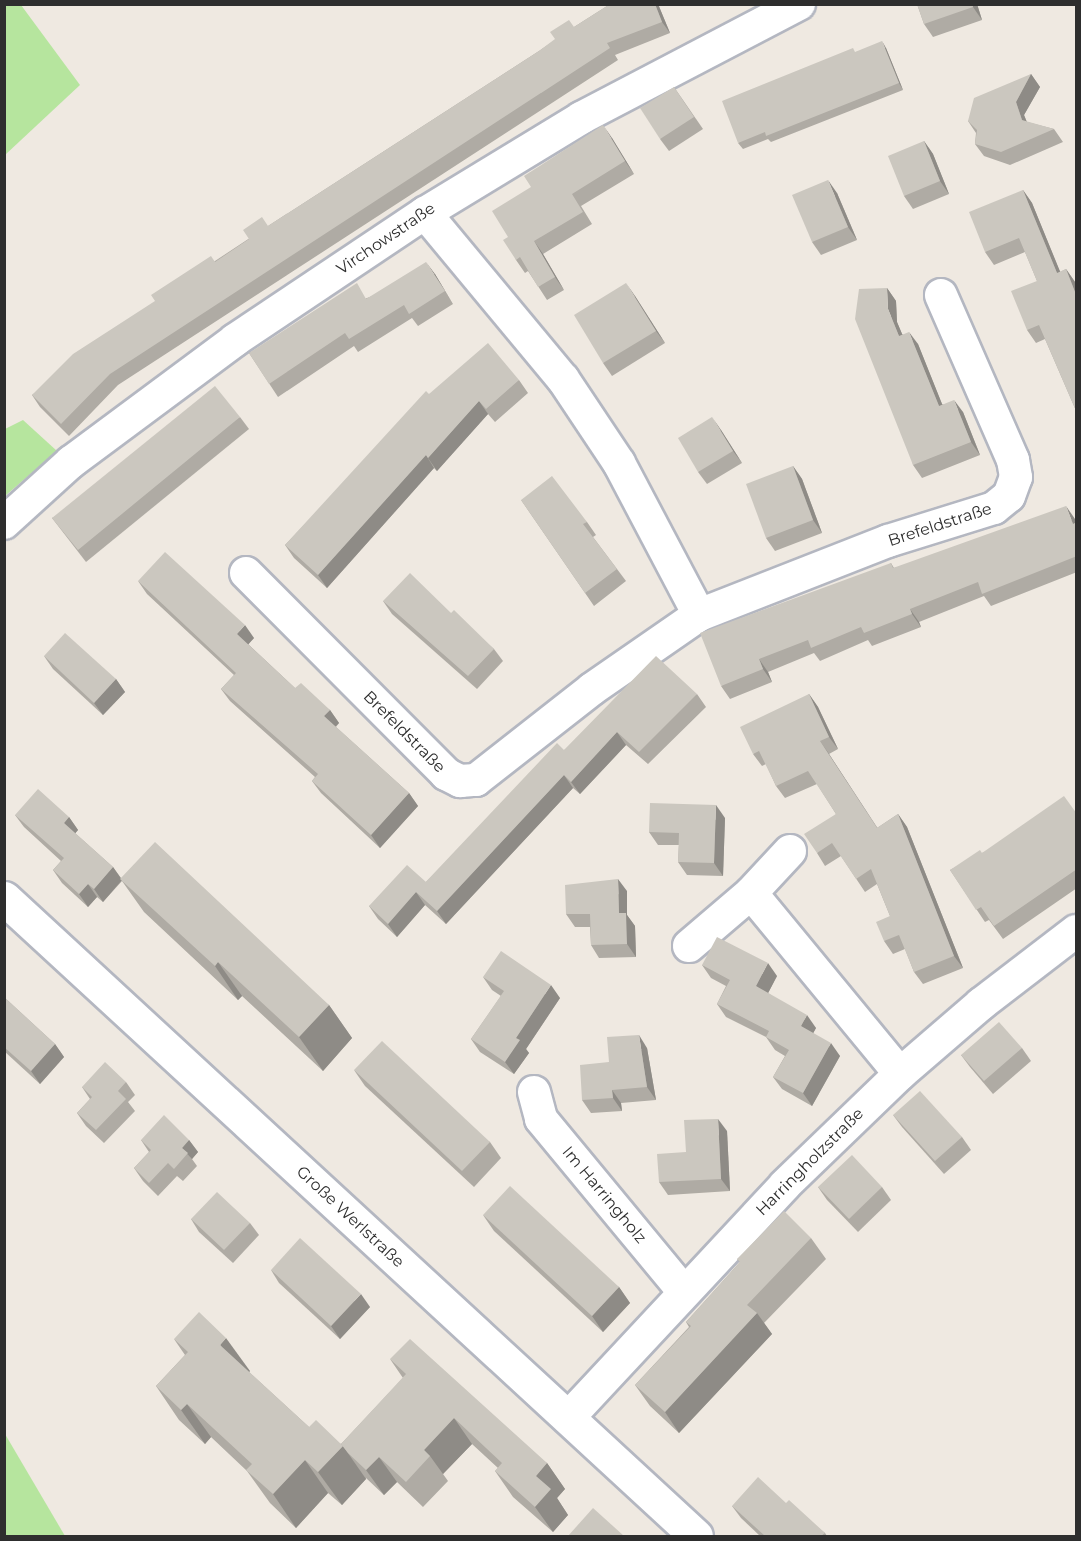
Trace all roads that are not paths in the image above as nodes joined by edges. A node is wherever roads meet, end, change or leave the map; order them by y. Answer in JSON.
{"nodes":[{"id":1,"x":799,"y":4,"type":"edge"},
{"id":2,"x":425,"y":213,"type":"junction"},
{"id":3,"x":941,"y":295,"type":"dead end"},
{"id":4,"x":4,"y":523,"type":"edge"},
{"id":5,"x":246,"y":573,"type":"dead end"},
{"id":6,"x":699,"y":615,"type":"junction"},
{"id":7,"x":790,"y":851,"type":"dead end"},
{"id":8,"x":751,"y":893,"type":"junction"},
{"id":9,"x":4,"y":898,"type":"edge"},
{"id":10,"x":1077,"y":931,"type":"edge"},
{"id":11,"x":689,"y":946,"type":"dead end"},
{"id":12,"x":900,"y":1074,"type":"junction"},
{"id":13,"x":534,"y":1092,"type":"dead end"},
{"id":14,"x":684,"y":1292,"type":"junction"},
{"id":15,"x":568,"y":1418,"type":"junction"},
{"id":16,"x":696,"y":1536,"type":"edge"}],
"edges":[{"from":1,"to":2,"type":"street","name":"Virchowstraße"},
{"from":2,"to":4,"type":"street","name":"Virchowstraße"},
{"from":2,"to":6,"type":"street"},
{"from":3,"to":6,"type":"street","name":"Brefeldstraße"},
{"from":5,"to":6,"type":"street","name":"Brefeldstraße"},
{"from":7,"to":8,"type":"street"},
{"from":8,"to":11,"type":"street"},
{"from":8,"to":12,"type":"street"},
{"from":9,"to":15,"type":"street","name":"Große Werlstraße"},
{"from":10,"to":12,"type":"street","name":"Harringholzstraße"},
{"from":12,"to":14,"type":"street","name":"Harringholzstraße"},
{"from":13,"to":14,"type":"street","name":"Im Harringholz"},
{"from":14,"to":15,"type":"street","name":"Harringholzstraße"},
{"from":15,"to":16,"type":"street","name":"Große Werlstraße"}]}
